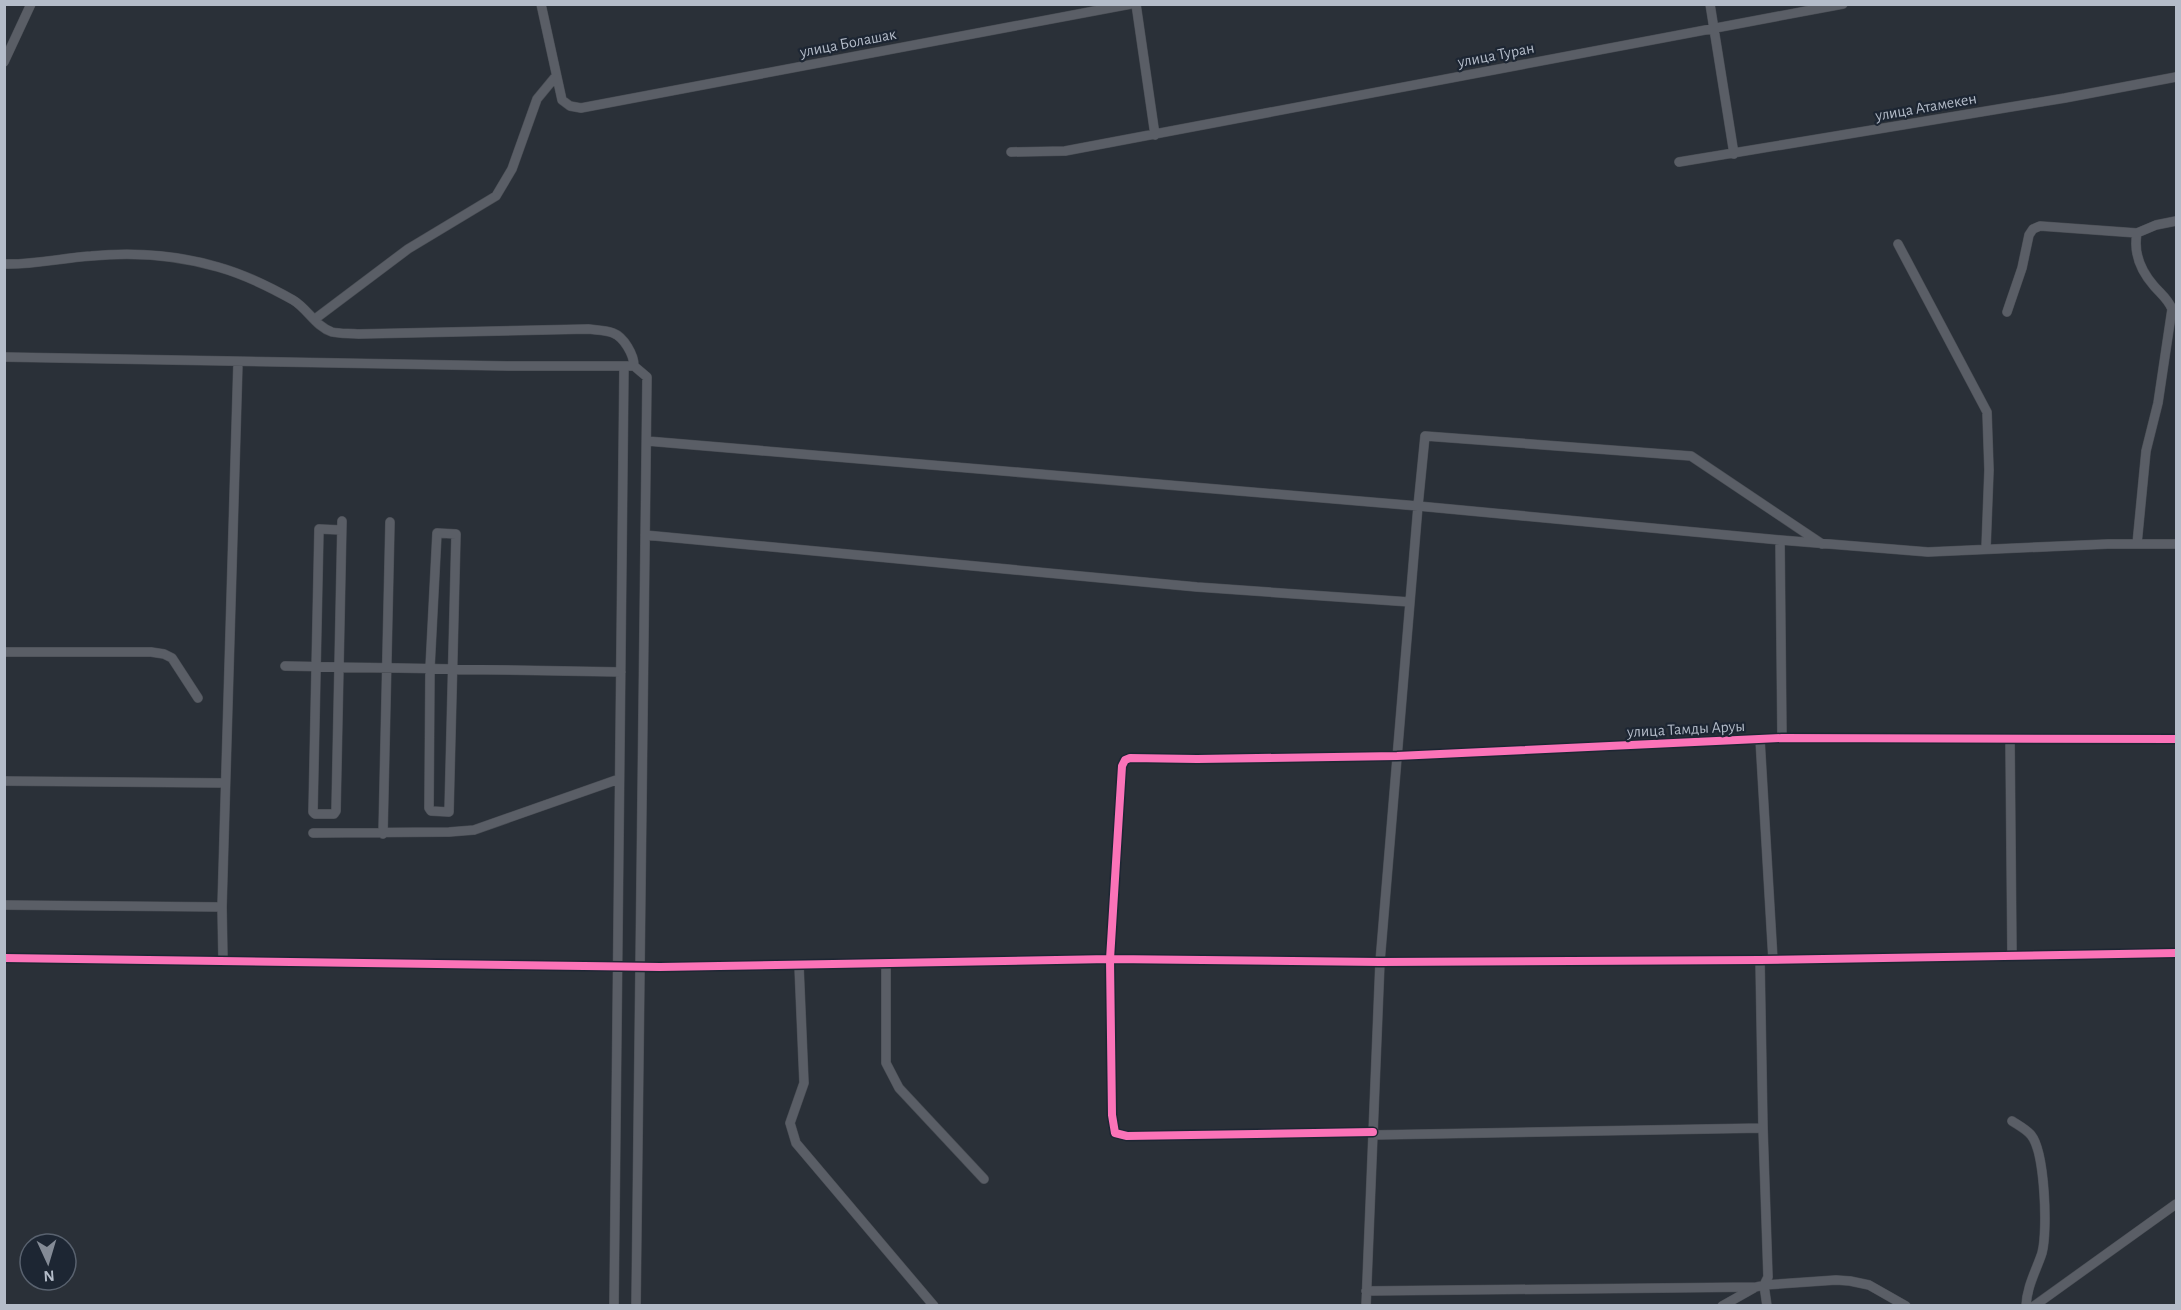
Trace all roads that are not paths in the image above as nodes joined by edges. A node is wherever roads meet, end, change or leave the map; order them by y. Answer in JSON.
{"nodes":[{"id":1,"x":31,"y":4,"type":"edge"},
{"id":2,"x":541,"y":4,"type":"edge"},
{"id":3,"x":1131,"y":4,"type":"edge"},
{"id":4,"x":1136,"y":4,"type":"edge"},
{"id":5,"x":1710,"y":4,"type":"edge"},
{"id":6,"x":1843,"y":4,"type":"edge"},
{"id":7,"x":1714,"y":28,"type":"junction"},
{"id":8,"x":4,"y":62,"type":"edge"},
{"id":9,"x":556,"y":76,"type":"junction"},
{"id":10,"x":2176,"y":77,"type":"edge"},
{"id":11,"x":1155,"y":135,"type":"junction"},
{"id":12,"x":1011,"y":152,"type":"dead end"},
{"id":13,"x":1734,"y":154,"type":"junction"},
{"id":14,"x":1679,"y":162,"type":"dead end"},
{"id":15,"x":2176,"y":221,"type":"edge"},
{"id":16,"x":2137,"y":233,"type":"junction"},
{"id":17,"x":1898,"y":244,"type":"dead end"},
{"id":18,"x":4,"y":264,"type":"edge"},
{"id":19,"x":2007,"y":312,"type":"dead end"},
{"id":20,"x":315,"y":319,"type":"junction"},
{"id":21,"x":4,"y":357,"type":"edge"},
{"id":22,"x":238,"y":362,"type":"junction"},
{"id":23,"x":629,"y":367,"type":"junction"},
{"id":24,"x":647,"y":441,"type":"junction"},
{"id":25,"x":1418,"y":506,"type":"junction"},
{"id":26,"x":390,"y":522,"type":"dead end"},
{"id":27,"x":645,"y":535,"type":"junction"},
{"id":28,"x":1780,"y":540,"type":"junction"},
{"id":29,"x":1822,"y":544,"type":"junction"},
{"id":30,"x":2137,"y":544,"type":"junction"},
{"id":31,"x":2176,"y":544,"type":"edge"},
{"id":32,"x":1986,"y":548,"type":"junction"},
{"id":33,"x":1410,"y":602,"type":"junction"},
{"id":34,"x":4,"y":652,"type":"edge"},
{"id":35,"x":285,"y":666,"type":"dead end"},
{"id":36,"x":317,"y":667,"type":"junction"},
{"id":37,"x":339,"y":667,"type":"junction"},
{"id":38,"x":386,"y":667,"type":"junction"},
{"id":39,"x":430,"y":668,"type":"junction"},
{"id":40,"x":452,"y":669,"type":"junction"},
{"id":41,"x":621,"y":672,"type":"junction"},
{"id":42,"x":198,"y":698,"type":"dead end"},
{"id":43,"x":1782,"y":738,"type":"junction"},
{"id":44,"x":1760,"y":739,"type":"junction"},
{"id":45,"x":2010,"y":739,"type":"junction"},
{"id":46,"x":2176,"y":739,"type":"edge"},
{"id":47,"x":1397,"y":756,"type":"junction"},
{"id":48,"x":619,"y":779,"type":"junction"},
{"id":49,"x":4,"y":781,"type":"edge"},
{"id":50,"x":225,"y":783,"type":"junction"},
{"id":51,"x":314,"y":833,"type":"dead end"},
{"id":52,"x":383,"y":834,"type":"junction"},
{"id":53,"x":4,"y":905,"type":"edge"},
{"id":54,"x":222,"y":907,"type":"junction"},
{"id":55,"x":639,"y":947,"type":"junction"},
{"id":56,"x":2176,"y":953,"type":"edge"},
{"id":57,"x":2012,"y":955,"type":"junction"},
{"id":58,"x":4,"y":958,"type":"edge"},
{"id":59,"x":1110,"y":959,"type":"junction"},
{"id":60,"x":223,"y":960,"type":"junction"},
{"id":61,"x":1760,"y":960,"type":"junction"},
{"id":62,"x":1773,"y":960,"type":"junction"},
{"id":63,"x":1380,"y":962,"type":"junction"},
{"id":64,"x":886,"y":964,"type":"junction"},
{"id":65,"x":799,"y":966,"type":"junction"},
{"id":66,"x":617,"y":967,"type":"junction"},
{"id":67,"x":639,"y":967,"type":"junction"},
{"id":68,"x":660,"y":967,"type":"junction"},
{"id":69,"x":639,"y":988,"type":"junction"},
{"id":70,"x":2012,"y":1121,"type":"dead end"},
{"id":71,"x":1763,"y":1128,"type":"junction"},
{"id":72,"x":1373,"y":1134,"type":"junction"},
{"id":73,"x":984,"y":1179,"type":"dead end"},
{"id":74,"x":2176,"y":1204,"type":"edge"},
{"id":75,"x":1760,"y":1286,"type":"junction"},
{"id":76,"x":1366,"y":1291,"type":"junction"},
{"id":77,"x":614,"y":1305,"type":"edge"},
{"id":78,"x":636,"y":1305,"type":"edge"},
{"id":79,"x":934,"y":1305,"type":"edge"},
{"id":80,"x":1366,"y":1305,"type":"edge"},
{"id":81,"x":1722,"y":1305,"type":"edge"},
{"id":82,"x":1767,"y":1305,"type":"edge"},
{"id":83,"x":1906,"y":1305,"type":"edge"},
{"id":84,"x":2026,"y":1305,"type":"edge"},
{"id":85,"x":2034,"y":1305,"type":"edge"}],
"edges":[{"from":1,"to":8,"type":"street"},
{"from":2,"to":9,"type":"street"},
{"from":3,"to":9,"type":"street","name":"улица Болашак"},
{"from":4,"to":11,"type":"street"},
{"from":5,"to":7,"type":"street"},
{"from":6,"to":7,"type":"street","name":"улица Туран"},
{"from":7,"to":11,"type":"street","name":"улица Туран"},
{"from":7,"to":13,"type":"street"},
{"from":9,"to":20,"type":"street"},
{"from":10,"to":13,"type":"street","name":"улица Атамекен"},
{"from":11,"to":12,"type":"street","name":"улица Туран"},
{"from":13,"to":14,"type":"street","name":"улица Атамекен"},
{"from":15,"to":16,"type":"street"},
{"from":16,"to":19,"type":"street"},
{"from":16,"to":30,"type":"street"},
{"from":17,"to":32,"type":"street"},
{"from":18,"to":20,"type":"street"},
{"from":20,"to":23,"type":"street"},
{"from":21,"to":22,"type":"street"},
{"from":22,"to":23,"type":"street"},
{"from":22,"to":50,"type":"street"},
{"from":23,"to":24,"type":"street"},
{"from":23,"to":41,"type":"street"},
{"from":24,"to":25,"type":"street"},
{"from":24,"to":27,"type":"street"},
{"from":25,"to":28,"type":"street"},
{"from":25,"to":29,"type":"street"},
{"from":25,"to":33,"type":"street"},
{"from":26,"to":38,"type":"street"},
{"from":27,"to":33,"type":"street"},
{"from":27,"to":55,"type":"street"},
{"from":28,"to":29,"type":"street"},
{"from":28,"to":43,"type":"street"},
{"from":29,"to":32,"type":"street"},
{"from":30,"to":31,"type":"street"},
{"from":30,"to":32,"type":"street"},
{"from":33,"to":47,"type":"street"},
{"from":34,"to":42,"type":"street"},
{"from":35,"to":36,"type":"street"},
{"from":36,"to":37,"type":"street"},
{"from":36,"to":37,"type":"street"},
{"from":36,"to":37,"type":"street"},
{"from":37,"to":38,"type":"street"},
{"from":38,"to":39,"type":"street"},
{"from":38,"to":52,"type":"street"},
{"from":39,"to":40,"type":"street"},
{"from":39,"to":40,"type":"street"},
{"from":39,"to":40,"type":"street"},
{"from":40,"to":41,"type":"street"},
{"from":41,"to":48,"type":"street"},
{"from":43,"to":44,"type":"street","name":"улица Тамды Аруы"},
{"from":43,"to":45,"type":"street","name":"улица Тамды Аруы"},
{"from":44,"to":47,"type":"street","name":"улица Тамды Аруы"},
{"from":44,"to":62,"type":"street"},
{"from":45,"to":46,"type":"street","name":"улица Тамды Аруы"},
{"from":45,"to":57,"type":"street"},
{"from":47,"to":59,"type":"street","name":"улица Тамды Аруы"},
{"from":47,"to":63,"type":"street"},
{"from":48,"to":52,"type":"street"},
{"from":48,"to":66,"type":"street"},
{"from":49,"to":50,"type":"street"},
{"from":50,"to":54,"type":"street"},
{"from":51,"to":52,"type":"street"},
{"from":53,"to":54,"type":"street"},
{"from":54,"to":60,"type":"street"},
{"from":55,"to":67,"type":"street"},
{"from":55,"to":68,"type":"street"},
{"from":56,"to":57,"type":"street"},
{"from":57,"to":62,"type":"street"},
{"from":58,"to":60,"type":"street"},
{"from":59,"to":63,"type":"street"},
{"from":59,"to":64,"type":"street"},
{"from":59,"to":72,"type":"street","name":"улица Тамды Аруы"},
{"from":60,"to":66,"type":"street"},
{"from":61,"to":62,"type":"street"},
{"from":61,"to":63,"type":"street"},
{"from":61,"to":71,"type":"street"},
{"from":63,"to":72,"type":"street"},
{"from":64,"to":65,"type":"street"},
{"from":64,"to":73,"type":"street"},
{"from":65,"to":68,"type":"street"},
{"from":65,"to":79,"type":"street"},
{"from":66,"to":67,"type":"street"},
{"from":66,"to":77,"type":"street"},
{"from":67,"to":68,"type":"street"},
{"from":67,"to":69,"type":"street"},
{"from":68,"to":69,"type":"street"},
{"from":69,"to":78,"type":"street"},
{"from":70,"to":84,"type":"street"},
{"from":71,"to":72,"type":"street"},
{"from":71,"to":75,"type":"street"},
{"from":72,"to":76,"type":"street"},
{"from":74,"to":85,"type":"street"},
{"from":75,"to":76,"type":"street"},
{"from":75,"to":81,"type":"street"},
{"from":75,"to":82,"type":"street"},
{"from":75,"to":83,"type":"street"},
{"from":76,"to":80,"type":"street"}]}
